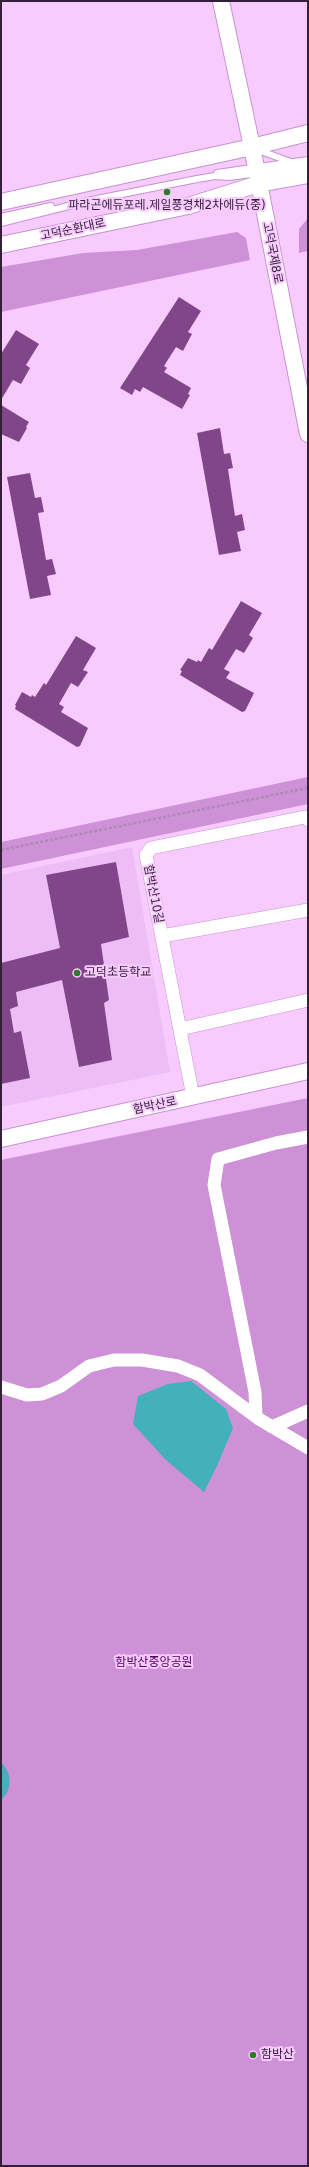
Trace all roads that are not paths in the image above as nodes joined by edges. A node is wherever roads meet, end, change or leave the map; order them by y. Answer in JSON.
{"nodes":[{"id":1,"x":221,"y":1,"type":"edge"},
{"id":2,"x":308,"y":133,"type":"edge"},
{"id":3,"x":252,"y":148,"type":"junction"},
{"id":4,"x":308,"y":160,"type":"edge"},
{"id":5,"x":292,"y":162,"type":"junction"},
{"id":6,"x":308,"y":166,"type":"edge"},
{"id":7,"x":257,"y":175,"type":"junction"},
{"id":8,"x":308,"y":175,"type":"edge"},
{"id":9,"x":229,"y":177,"type":"junction"},
{"id":10,"x":1,"y":202,"type":"edge"},
{"id":11,"x":1,"y":217,"type":"edge"},
{"id":12,"x":1,"y":223,"type":"edge"},
{"id":13,"x":1,"y":245,"type":"edge"},
{"id":14,"x":308,"y":434,"type":"edge"},
{"id":15,"x":308,"y":820,"type":"edge"},
{"id":16,"x":308,"y":910,"type":"edge"},
{"id":17,"x":162,"y":936,"type":"junction"},
{"id":18,"x":308,"y":1000,"type":"edge"},
{"id":19,"x":180,"y":1028,"type":"junction"},
{"id":20,"x":308,"y":1071,"type":"edge"},
{"id":21,"x":193,"y":1097,"type":"junction"},
{"id":22,"x":308,"y":1137,"type":"edge"},
{"id":23,"x":1,"y":1139,"type":"edge"},
{"id":24,"x":1,"y":1386,"type":"edge"},
{"id":25,"x":308,"y":1411,"type":"edge"},
{"id":26,"x":256,"y":1416,"type":"junction"},
{"id":27,"x":272,"y":1427,"type":"junction"},
{"id":28,"x":308,"y":1448,"type":"edge"}],
"edges":[{"from":1,"to":3,"type":"street","name":"고덕국제8로"},
{"from":2,"to":3,"type":"street"},
{"from":3,"to":5,"type":"lane"},
{"from":3,"to":7,"type":"street","name":"고덕국제8로"},
{"from":3,"to":10,"type":"street"},
{"from":4,"to":5,"type":"lane"},
{"from":5,"to":7,"type":"lane"},
{"from":6,"to":7,"type":"lane"},
{"from":7,"to":8,"type":"street","name":"고덕순환대로"},
{"from":7,"to":9,"type":"lane"},
{"from":7,"to":9,"type":"lane"},
{"from":7,"to":11,"type":"lane"},
{"from":7,"to":13,"type":"street","name":"고덕순환대로"},
{"from":7,"to":14,"type":"street","name":"고덕국제8로"},
{"from":9,"to":12,"type":"lane"},
{"from":15,"to":17,"type":"street","name":"함박산10길"},
{"from":16,"to":17,"type":"street"},
{"from":17,"to":19,"type":"street","name":"함박산10길"},
{"from":18,"to":19,"type":"street"},
{"from":19,"to":21,"type":"street","name":"함박산10길"},
{"from":20,"to":21,"type":"street","name":"함박산로"},
{"from":21,"to":23,"type":"street","name":"함박산로"},
{"from":22,"to":26,"type":"street"},
{"from":24,"to":26,"type":"street"},
{"from":25,"to":27,"type":"street"},
{"from":26,"to":27,"type":"street"},
{"from":27,"to":28,"type":"street"}]}
